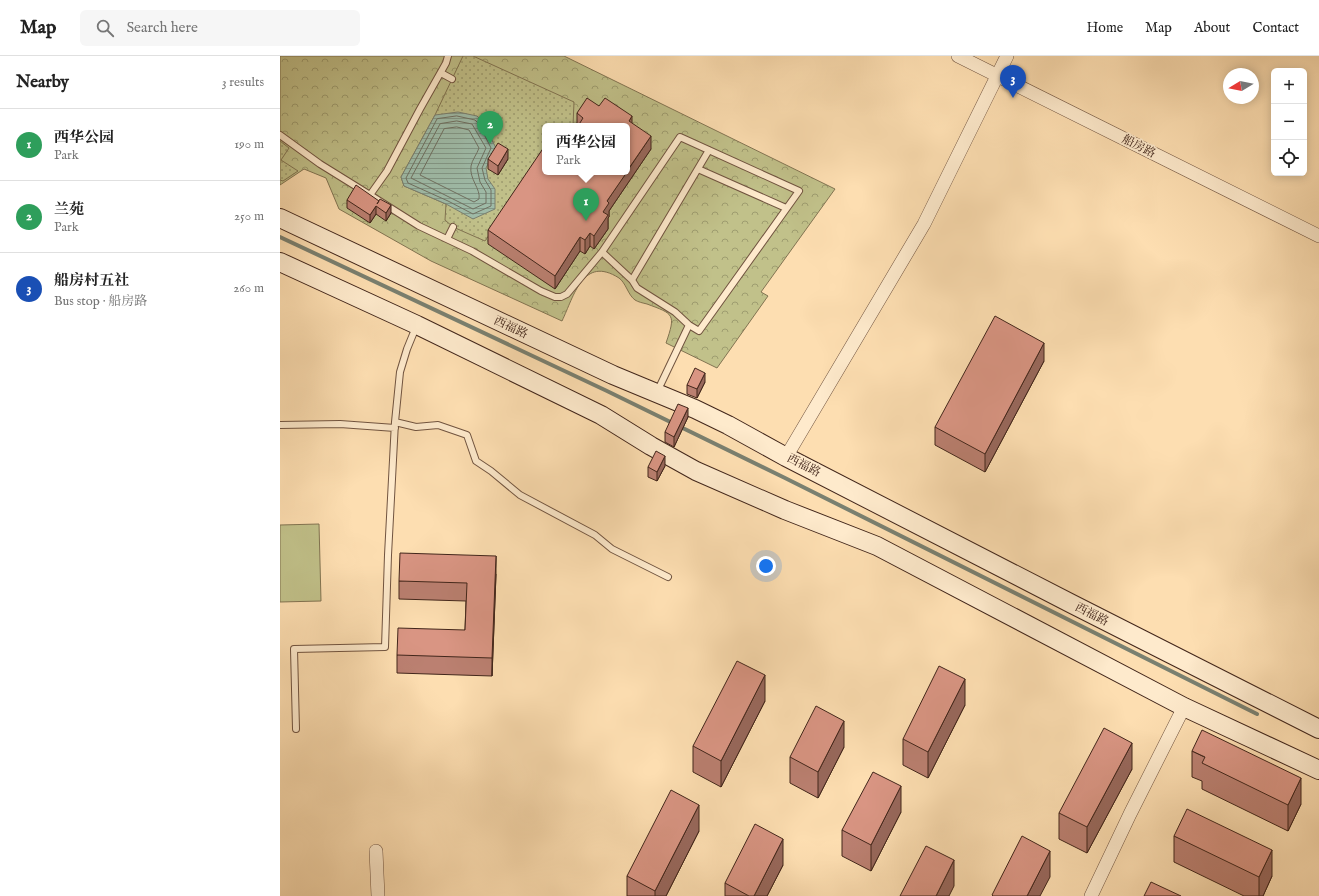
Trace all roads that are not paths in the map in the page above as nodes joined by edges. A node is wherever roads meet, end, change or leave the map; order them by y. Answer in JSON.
{"nodes":[{"id":1,"x":448,"y":56,"type":"edge"},
{"id":2,"x":958,"y":56,"type":"edge"},
{"id":3,"x":1007,"y":56,"type":"edge"},
{"id":4,"x":440,"y":73,"type":"junction"},
{"id":5,"x":998,"y":76,"type":"junction"},
{"id":6,"x":452,"y":79,"type":"dead end"},
{"id":7,"x":280,"y":135,"type":"edge"},
{"id":8,"x":709,"y":150,"type":"junction"},
{"id":9,"x":698,"y":169,"type":"junction"},
{"id":10,"x":370,"y":195,"type":"junction"},
{"id":11,"x":786,"y":208,"type":"junction"},
{"id":12,"x":280,"y":218,"type":"edge"},
{"id":13,"x":453,"y":227,"type":"dead end"},
{"id":14,"x":1319,"y":236,"type":"edge"},
{"id":15,"x":447,"y":239,"type":"junction"},
{"id":16,"x":602,"y":252,"type":"junction"},
{"id":17,"x":280,"y":262,"type":"edge"},
{"id":18,"x":632,"y":280,"type":"junction"},
{"id":19,"x":689,"y":325,"type":"junction"},
{"id":20,"x":417,"y":326,"type":"junction"},
{"id":21,"x":656,"y":394,"type":"junction"},
{"id":22,"x":280,"y":425,"type":"edge"},
{"id":23,"x":395,"y":425,"type":"junction"},
{"id":24,"x":786,"y":457,"type":"junction"},
{"id":25,"x":668,"y":577,"type":"dead end"},
{"id":26,"x":1184,"y":707,"type":"junction"},
{"id":27,"x":296,"y":729,"type":"dead end"},
{"id":28,"x":1319,"y":729,"type":"edge"},
{"id":29,"x":1319,"y":770,"type":"edge"},
{"id":30,"x":376,"y":851,"type":"dead end"},
{"id":31,"x":378,"y":896,"type":"edge"},
{"id":32,"x":1091,"y":896,"type":"edge"}],
"edges":[{"from":1,"to":4,"type":"lane"},
{"from":2,"to":5,"type":"street","name":"船房路"},
{"from":3,"to":5,"type":"street"},
{"from":4,"to":6,"type":"lane"},
{"from":4,"to":10,"type":"lane"},
{"from":5,"to":14,"type":"street","name":"船房路"},
{"from":5,"to":24,"type":"street"},
{"from":7,"to":10,"type":"lane"},
{"from":8,"to":9,"type":"lane"},
{"from":8,"to":11,"type":"lane"},
{"from":8,"to":16,"type":"lane"},
{"from":9,"to":11,"type":"lane"},
{"from":9,"to":18,"type":"lane"},
{"from":10,"to":15,"type":"lane"},
{"from":11,"to":19,"type":"lane"},
{"from":12,"to":21,"type":"main road","name":"西福路"},
{"from":13,"to":15,"type":"lane"},
{"from":15,"to":16,"type":"lane"},
{"from":16,"to":18,"type":"lane"},
{"from":17,"to":20,"type":"main road"},
{"from":18,"to":19,"type":"lane"},
{"from":19,"to":21,"type":"lane"},
{"from":20,"to":23,"type":"lane"},
{"from":20,"to":26,"type":"main road"},
{"from":21,"to":24,"type":"main road","name":"西福路"},
{"from":22,"to":23,"type":"lane"},
{"from":23,"to":25,"type":"lane"},
{"from":23,"to":27,"type":"lane"},
{"from":24,"to":28,"type":"main road","name":"西福路"},
{"from":26,"to":29,"type":"main road"},
{"from":26,"to":32,"type":"street"},
{"from":30,"to":31,"type":"street"}]}
